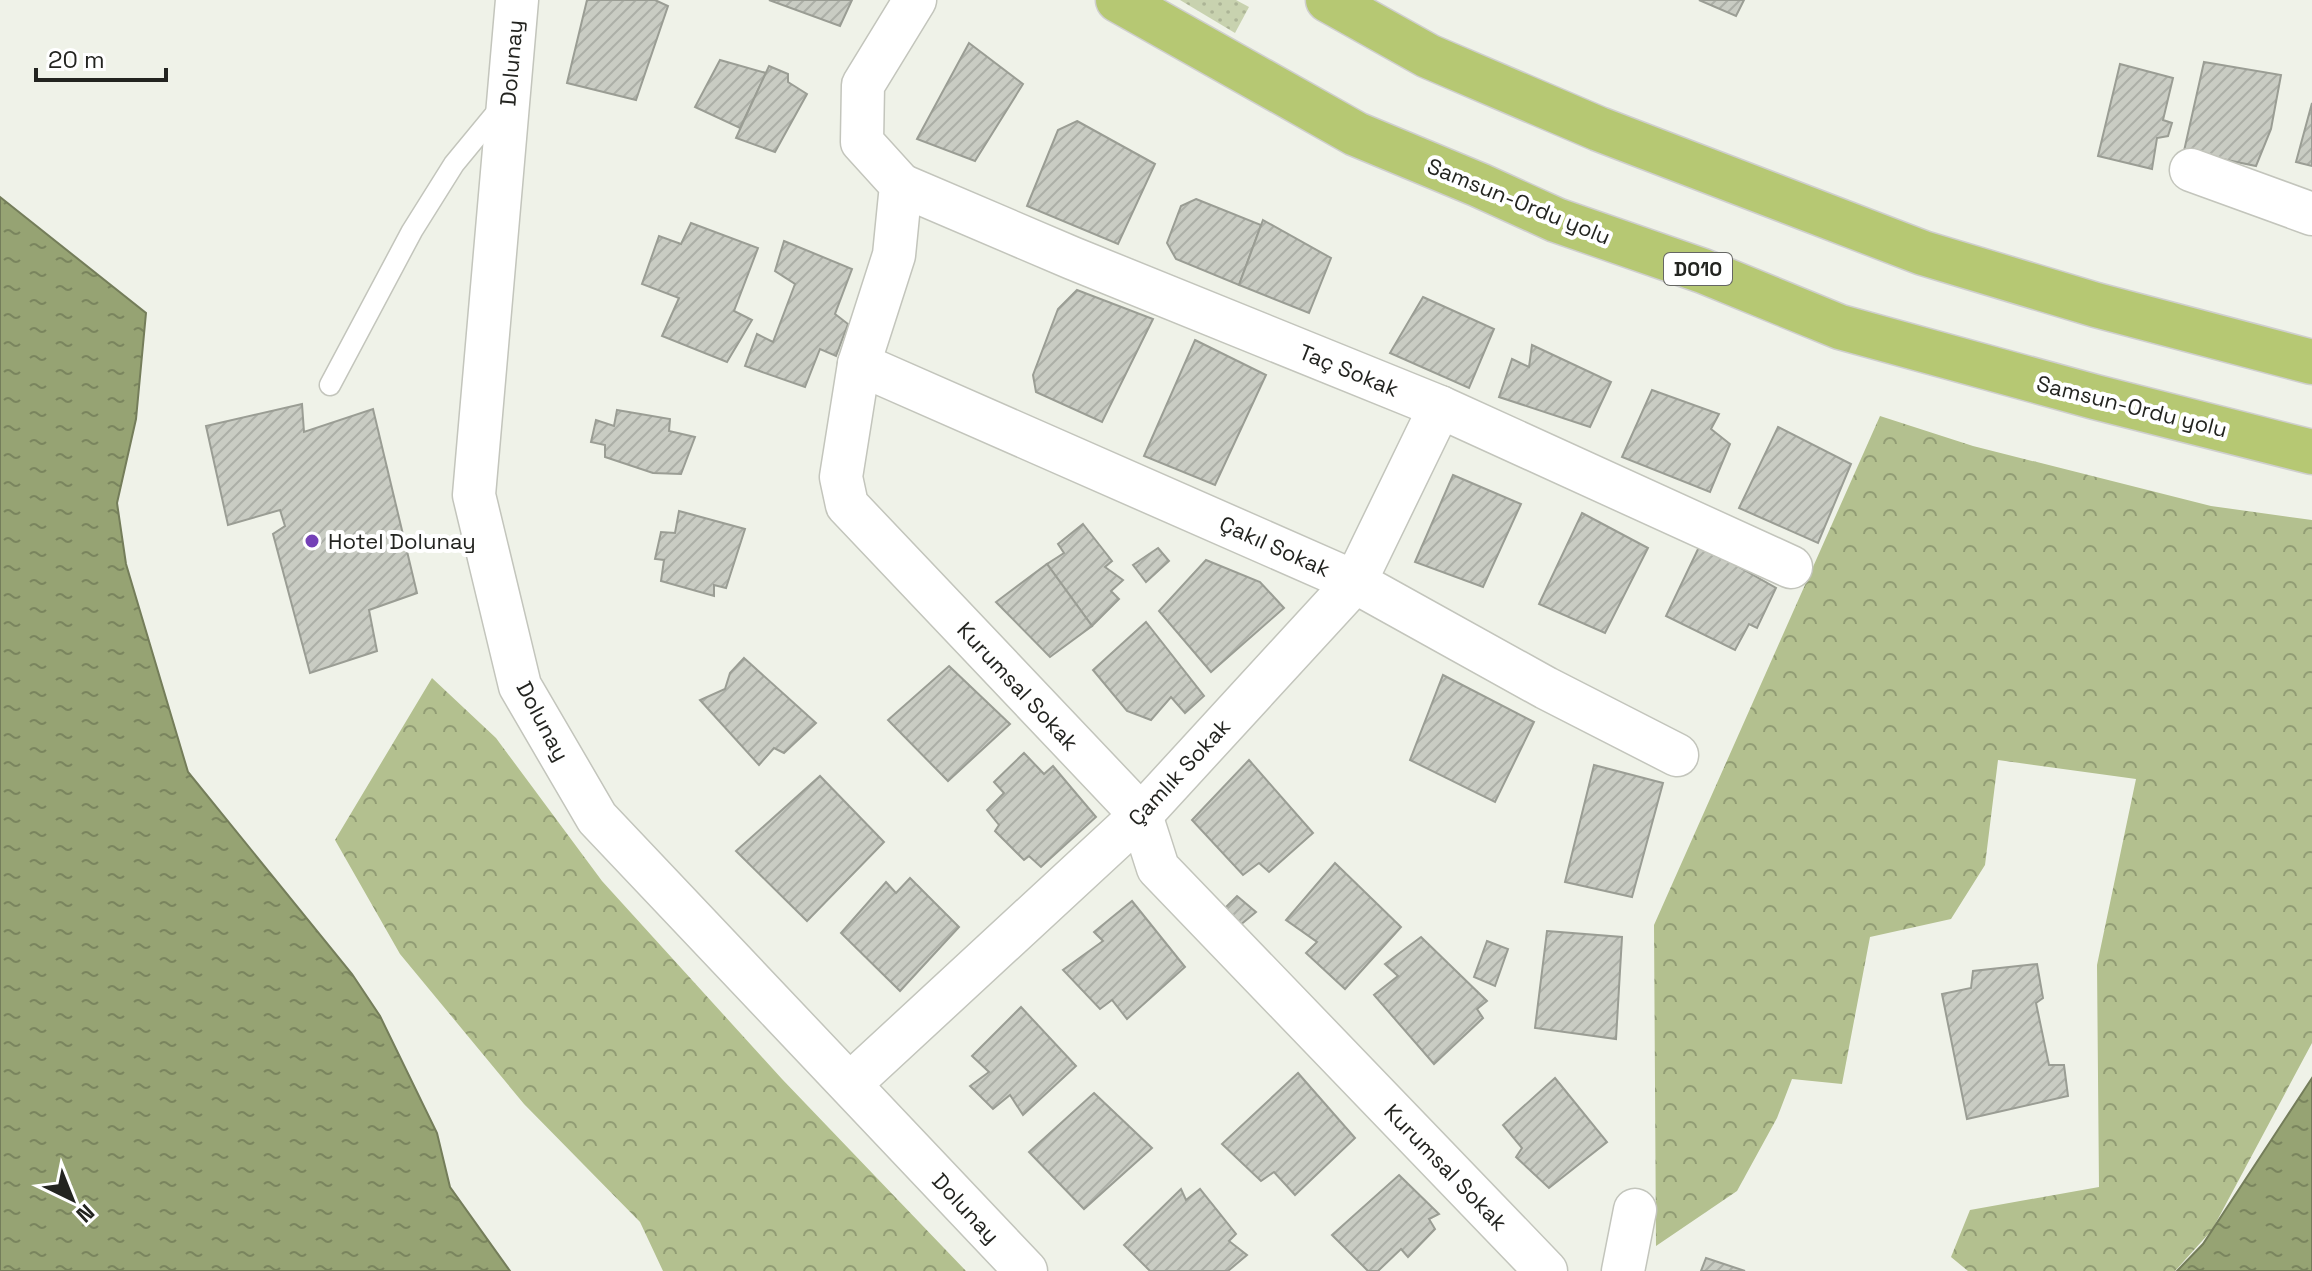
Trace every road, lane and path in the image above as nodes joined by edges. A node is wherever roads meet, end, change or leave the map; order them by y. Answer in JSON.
{"nodes":[{"id":1,"x":517,"y":0,"type":"edge"},
{"id":2,"x":915,"y":0,"type":"edge"},
{"id":3,"x":1118,"y":0,"type":"edge"},
{"id":4,"x":1328,"y":0,"type":"edge"},
{"id":5,"x":508,"y":98,"type":"junction"},
{"id":6,"x":2191,"y":170,"type":"dead end"},
{"id":7,"x":901,"y":185,"type":"junction"},
{"id":8,"x":2312,"y":214,"type":"edge"},
{"id":9,"x":2312,"y":362,"type":"edge"},
{"id":10,"x":859,"y":364,"type":"junction"},
{"id":11,"x":330,"y":385,"type":"dead end"},
{"id":12,"x":1440,"y":407,"type":"junction"},
{"id":13,"x":2312,"y":452,"type":"edge"},
{"id":14,"x":1791,"y":567,"type":"dead end"},
{"id":15,"x":1355,"y":582,"type":"junction"},
{"id":16,"x":1677,"y":755,"type":"dead end"},
{"id":17,"x":1141,"y":815,"type":"junction"},
{"id":18,"x":850,"y":1084,"type":"junction"},
{"id":19,"x":1635,"y":1210,"type":"dead end"},
{"id":20,"x":1026,"y":1271,"type":"edge"},
{"id":21,"x":1546,"y":1271,"type":"edge"},
{"id":22,"x":1623,"y":1271,"type":"edge"}],
"edges":[{"from":1,"to":5,"type":"street","name":"Dolunay"},
{"from":2,"to":7,"type":"street"},
{"from":3,"to":13,"type":"highway","name":"Samsun-Ordu yolu","number":"D010"},
{"from":4,"to":9,"type":"highway"},
{"from":5,"to":11,"type":"lane"},
{"from":5,"to":18,"type":"street","name":"Dolunay"},
{"from":6,"to":8,"type":"street"},
{"from":7,"to":10,"type":"street","name":"Kurumsal Sokak"},
{"from":7,"to":12,"type":"street","name":"Taç Sokak"},
{"from":10,"to":15,"type":"street","name":"Çakıl Sokak"},
{"from":10,"to":17,"type":"street","name":"Kurumsal Sokak"},
{"from":12,"to":14,"type":"street","name":"Taç Sokak"},
{"from":12,"to":15,"type":"street","name":"Çamlık Sokak"},
{"from":15,"to":16,"type":"street","name":"Çakıl Sokak"},
{"from":15,"to":17,"type":"street","name":"Çamlık Sokak"},
{"from":17,"to":18,"type":"street","name":"Çamlık Sokak"},
{"from":17,"to":21,"type":"street","name":"Kurumsal Sokak"},
{"from":18,"to":20,"type":"street","name":"Dolunay"},
{"from":19,"to":22,"type":"street"}]}
